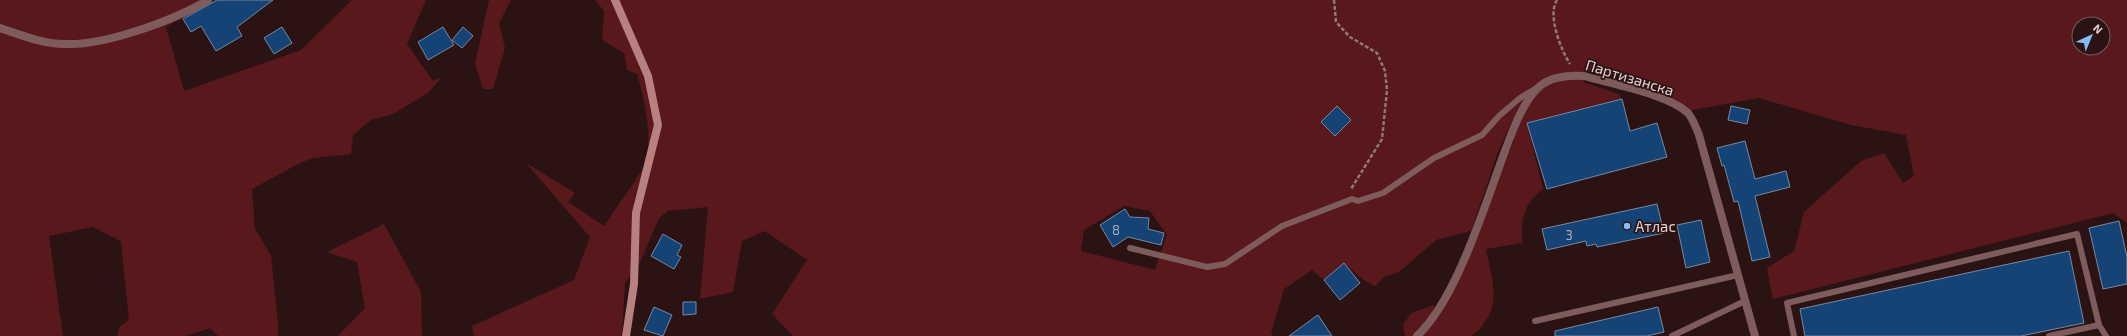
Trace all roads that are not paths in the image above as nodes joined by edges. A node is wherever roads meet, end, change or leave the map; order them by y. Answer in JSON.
{"nodes":[{"id":1,"x":208,"y":0,"type":"edge"},
{"id":2,"x":615,"y":0,"type":"edge"},
{"id":3,"x":0,"y":28,"type":"edge"},
{"id":4,"x":1539,"y":86,"type":"junction"},
{"id":5,"x":1130,"y":248,"type":"dead end"},
{"id":6,"x":1738,"y":275,"type":"junction"},
{"id":7,"x":1745,"y":301,"type":"junction"},
{"id":8,"x":1535,"y":321,"type":"dead end"},
{"id":9,"x":2099,"y":325,"type":"junction"},
{"id":10,"x":626,"y":336,"type":"edge"},
{"id":11,"x":1417,"y":336,"type":"edge"},
{"id":12,"x":1672,"y":336,"type":"edge"},
{"id":13,"x":1755,"y":336,"type":"edge"},
{"id":14,"x":1794,"y":336,"type":"edge"},
{"id":15,"x":2049,"y":336,"type":"edge"},
{"id":16,"x":2106,"y":336,"type":"edge"}],
"edges":[{"from":1,"to":3,"type":"street"},
{"from":2,"to":10,"type":"street"},
{"from":4,"to":5,"type":"lane"},
{"from":4,"to":6,"type":"street","name":"Партизанска"},
{"from":4,"to":11,"type":"street"},
{"from":6,"to":7,"type":"street","name":"Партизанска"},
{"from":6,"to":8,"type":"lane"},
{"from":7,"to":12,"type":"lane"},
{"from":7,"to":13,"type":"street","name":"Партизанска"},
{"from":9,"to":14,"type":"lane"},
{"from":9,"to":15,"type":"lane"},
{"from":9,"to":16,"type":"lane"}]}
